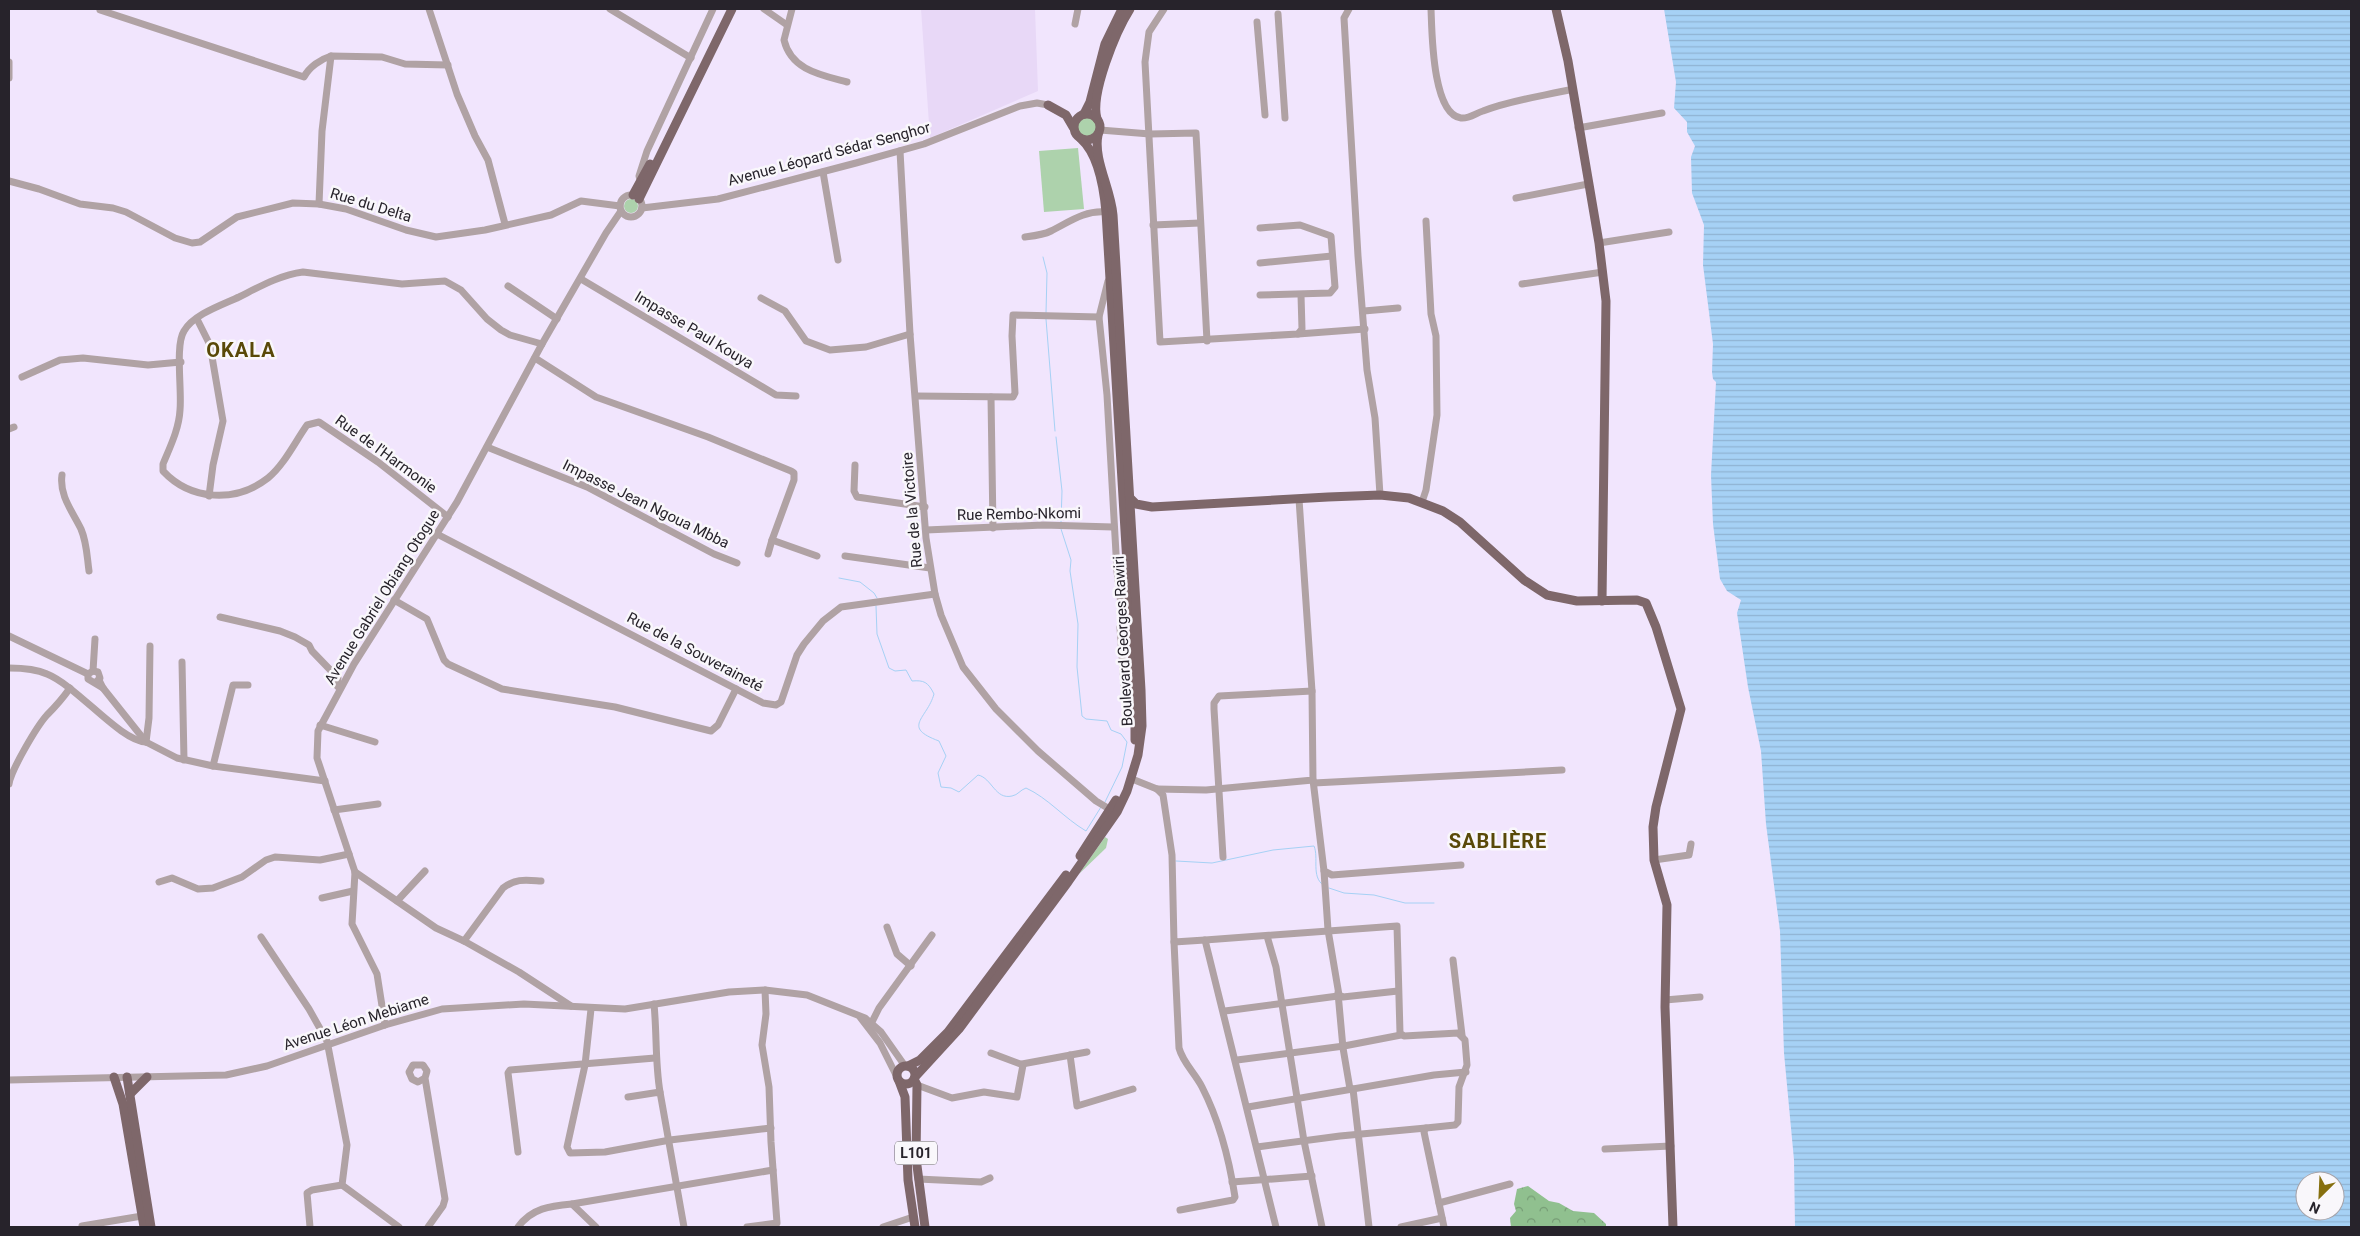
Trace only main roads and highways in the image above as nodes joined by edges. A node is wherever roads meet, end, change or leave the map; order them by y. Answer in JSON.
{"nodes":[{"id":1,"x":726,"y":9,"type":"edge"},
{"id":2,"x":732,"y":9,"type":"edge"},
{"id":3,"x":1122,"y":9,"type":"edge"},
{"id":4,"x":1130,"y":9,"type":"edge"},
{"id":5,"x":1556,"y":9,"type":"edge"},
{"id":6,"x":1082,"y":115,"type":"junction"},
{"id":7,"x":1097,"y":119,"type":"junction"},
{"id":8,"x":1073,"y":128,"type":"junction"},
{"id":9,"x":1099,"y":132,"type":"junction"},
{"id":10,"x":1081,"y":139,"type":"junction"},
{"id":11,"x":1129,"y":497,"type":"junction"},
{"id":12,"x":1143,"y":507,"type":"junction"},
{"id":13,"x":1130,"y":519,"type":"junction"},
{"id":14,"x":1602,"y":601,"type":"junction"},
{"id":15,"x":906,"y":1066,"type":"junction"},
{"id":16,"x":114,"y":1077,"type":"road end"},
{"id":17,"x":127,"y":1077,"type":"road end"},
{"id":18,"x":147,"y":1077,"type":"road end"},
{"id":19,"x":898,"y":1079,"type":"junction"},
{"id":20,"x":915,"y":1080,"type":"junction"},
{"id":21,"x":130,"y":1094,"type":"junction"},
{"id":22,"x":144,"y":1227,"type":"edge"},
{"id":23,"x":151,"y":1227,"type":"edge"},
{"id":24,"x":915,"y":1227,"type":"edge"},
{"id":25,"x":925,"y":1227,"type":"edge"},
{"id":26,"x":1672,"y":1227,"type":"edge"}],
"edges":[{"from":1,"to":2,"type":"main road"},
{"from":3,"to":6,"type":"main road"},
{"from":4,"to":7,"type":"main road"},
{"from":5,"to":14,"type":"main road"},
{"from":6,"to":7,"type":"main road"},
{"from":6,"to":8,"type":"main road"},
{"from":6,"to":8,"type":"main road"},
{"from":7,"to":9,"type":"main road"},
{"from":8,"to":10,"type":"main road"},
{"from":9,"to":10,"type":"main road"},
{"from":9,"to":11,"type":"main road","name":"Boulevard Georges Rawiri"},
{"from":10,"to":15,"type":"main road","name":"Boulevard Georges Rawiri"},
{"from":11,"to":12,"type":"main road"},
{"from":11,"to":13,"type":"main road","name":"Boulevard Georges Rawiri"},
{"from":12,"to":13,"type":"main road"},
{"from":12,"to":14,"type":"main road"},
{"from":13,"to":20,"type":"main road","name":"Boulevard Georges Rawiri"},
{"from":14,"to":26,"type":"main road"},
{"from":15,"to":19,"type":"main road"},
{"from":15,"to":20,"type":"main road"},
{"from":16,"to":22,"type":"main road"},
{"from":17,"to":21,"type":"main road"},
{"from":18,"to":21,"type":"main road"},
{"from":19,"to":20,"type":"main road"},
{"from":19,"to":24,"type":"main road","number":"L101"},
{"from":20,"to":25,"type":"main road","number":"L101"},
{"from":21,"to":23,"type":"main road"}]}
